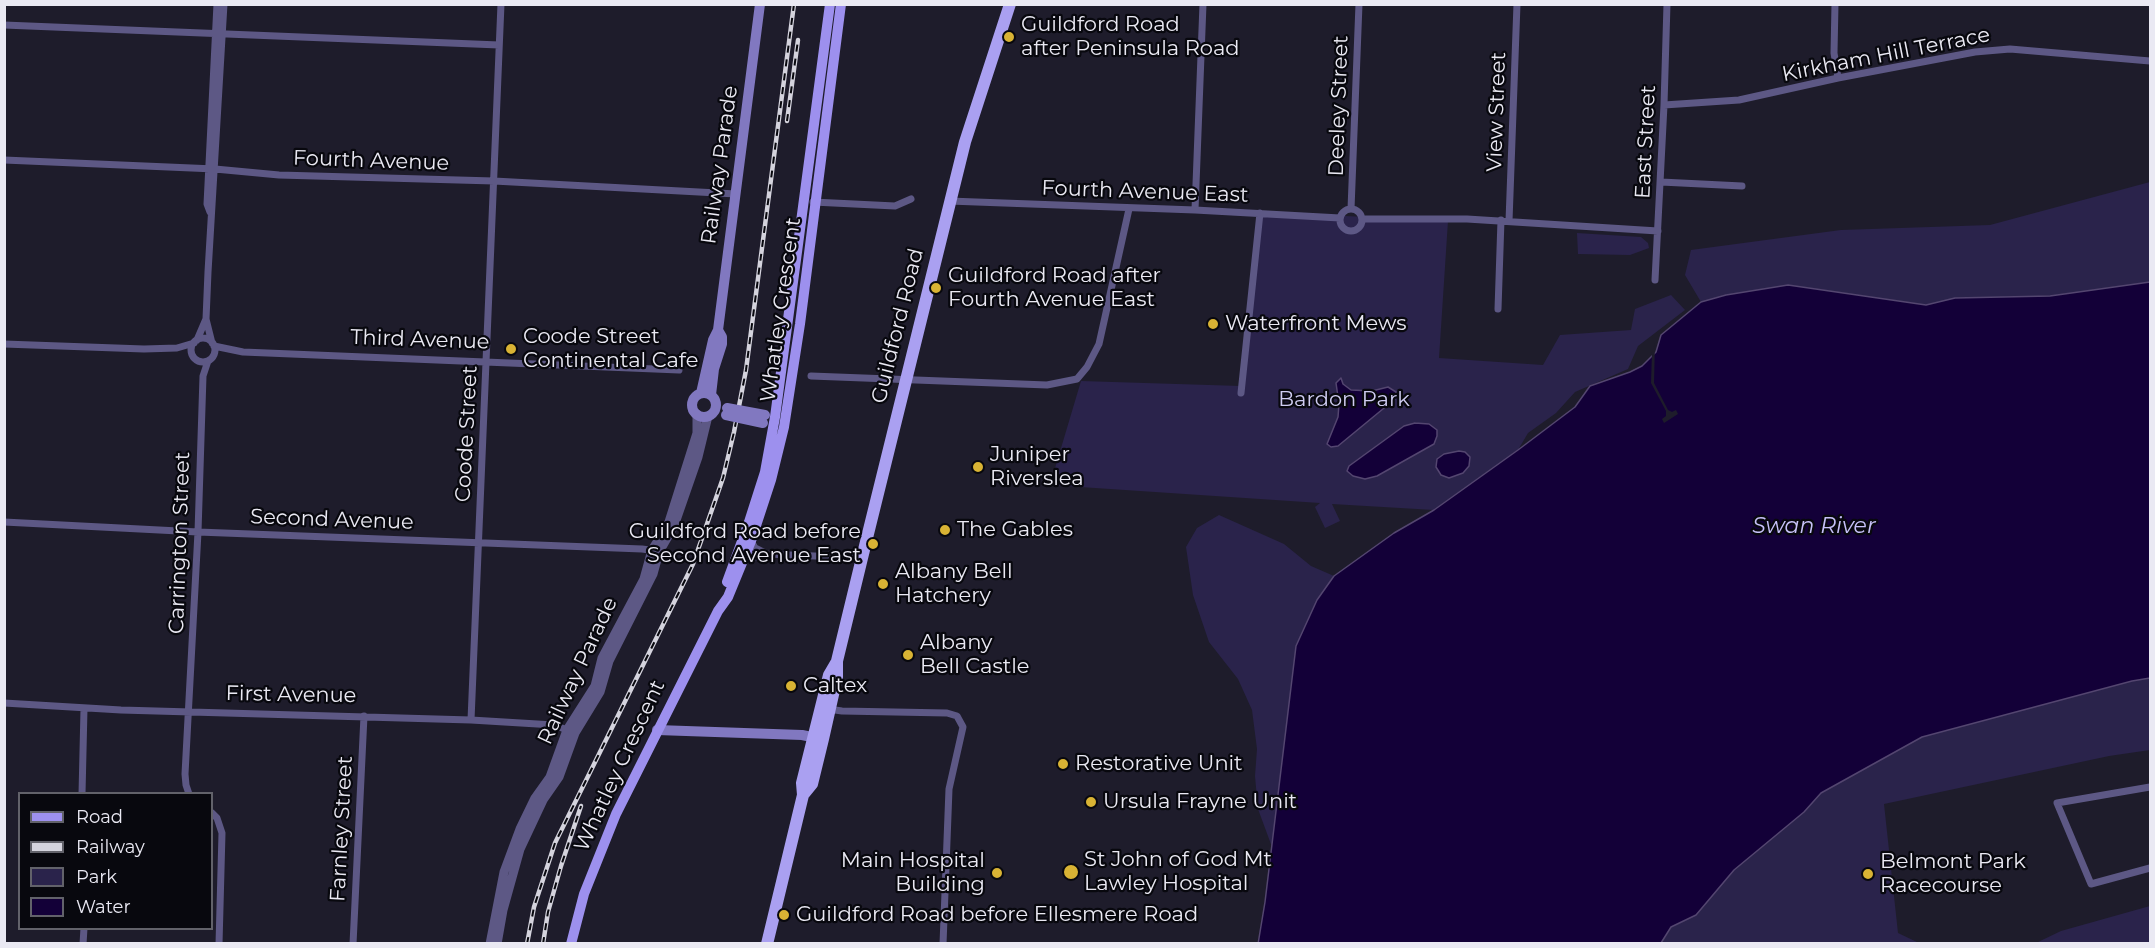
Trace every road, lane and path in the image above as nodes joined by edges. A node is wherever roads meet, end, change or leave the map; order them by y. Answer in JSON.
{"nodes":[{"id":1,"x":217,"y":4,"type":"edge"},
{"id":2,"x":224,"y":4,"type":"edge"},
{"id":3,"x":501,"y":4,"type":"edge"},
{"id":4,"x":760,"y":4,"type":"edge"},
{"id":5,"x":830,"y":4,"type":"edge"},
{"id":6,"x":842,"y":4,"type":"edge"},
{"id":7,"x":1010,"y":4,"type":"edge"},
{"id":8,"x":1203,"y":4,"type":"edge"},
{"id":9,"x":1359,"y":4,"type":"edge"},
{"id":10,"x":1517,"y":4,"type":"edge"},
{"id":11,"x":1667,"y":4,"type":"edge"},
{"id":12,"x":1834,"y":4,"type":"edge"},
{"id":13,"x":4,"y":25,"type":"edge"},
{"id":14,"x":219,"y":34,"type":"junction"},
{"id":15,"x":500,"y":45,"type":"junction"},
{"id":16,"x":2151,"y":61,"type":"edge"},
{"id":17,"x":1838,"y":78,"type":"junction"},
{"id":18,"x":1664,"y":105,"type":"junction"},
{"id":19,"x":4,"y":160,"type":"edge"},
{"id":20,"x":212,"y":169,"type":"junction"},
{"id":21,"x":494,"y":181,"type":"junction"},
{"id":22,"x":1661,"y":182,"type":"junction"},
{"id":23,"x":1742,"y":186,"type":"dead end"},
{"id":24,"x":736,"y":194,"type":"junction"},
{"id":25,"x":911,"y":199,"type":"dead end"},
{"id":26,"x":809,"y":201,"type":"junction"},
{"id":27,"x":949,"y":201,"type":"junction"},
{"id":28,"x":1129,"y":209,"type":"junction"},
{"id":29,"x":1351,"y":209,"type":"junction"},
{"id":30,"x":1195,"y":210,"type":"junction"},
{"id":31,"x":1260,"y":213,"type":"junction"},
{"id":32,"x":1340,"y":218,"type":"junction"},
{"id":33,"x":1363,"y":219,"type":"junction"},
{"id":34,"x":1505,"y":221,"type":"junction"},
{"id":35,"x":1658,"y":231,"type":"junction"},
{"id":36,"x":1655,"y":280,"type":"dead end"},
{"id":37,"x":1497,"y":309,"type":"dead end"},
{"id":38,"x":206,"y":319,"type":"junction"},
{"id":39,"x":195,"y":342,"type":"junction"},
{"id":40,"x":4,"y":344,"type":"edge"},
{"id":41,"x":213,"y":344,"type":"junction"},
{"id":42,"x":177,"y":348,"type":"junction"},
{"id":43,"x":231,"y":351,"type":"junction"},
{"id":44,"x":214,"y":355,"type":"junction"},
{"id":45,"x":194,"y":357,"type":"junction"},
{"id":46,"x":208,"y":361,"type":"junction"},
{"id":47,"x":487,"y":362,"type":"junction"},
{"id":48,"x":679,"y":370,"type":"dead end"},
{"id":49,"x":203,"y":376,"type":"junction"},
{"id":50,"x":811,"y":376,"type":"dead end"},
{"id":51,"x":905,"y":380,"type":"junction"},
{"id":52,"x":1241,"y":393,"type":"dead end"},
{"id":53,"x":707,"y":406,"type":"junction"},
{"id":54,"x":774,"y":421,"type":"junction"},
{"id":55,"x":4,"y":522,"type":"edge"},
{"id":56,"x":198,"y":532,"type":"junction"},
{"id":57,"x":751,"y":541,"type":"junction"},
{"id":58,"x":478,"y":542,"type":"junction"},
{"id":59,"x":743,"y":550,"type":"junction"},
{"id":60,"x":655,"y":551,"type":"junction"},
{"id":61,"x":767,"y":554,"type":"junction"},
{"id":62,"x":862,"y":558,"type":"junction"},
{"id":63,"x":837,"y":661,"type":"junction"},
{"id":64,"x":824,"y":695,"type":"junction"},
{"id":65,"x":4,"y":703,"type":"edge"},
{"id":66,"x":830,"y":708,"type":"junction"},
{"id":67,"x":84,"y":709,"type":"junction"},
{"id":68,"x":188,"y":712,"type":"junction"},
{"id":69,"x":364,"y":716,"type":"junction"},
{"id":70,"x":471,"y":720,"type":"junction"},
{"id":71,"x":657,"y":730,"type":"junction"},
{"id":72,"x":571,"y":731,"type":"junction"},
{"id":73,"x":818,"y":738,"type":"junction"},
{"id":74,"x":2151,"y":787,"type":"edge"},
{"id":75,"x":82,"y":792,"type":"edge"},
{"id":76,"x":189,"y":792,"type":"edge"},
{"id":77,"x":213,"y":814,"type":"edge"},
{"id":78,"x":2151,"y":868,"type":"edge"},
{"id":79,"x":219,"y":944,"type":"edge"},
{"id":80,"x":353,"y":944,"type":"edge"},
{"id":81,"x":490,"y":944,"type":"edge"},
{"id":82,"x":497,"y":944,"type":"edge"},
{"id":83,"x":571,"y":944,"type":"edge"},
{"id":84,"x":767,"y":944,"type":"edge"},
{"id":85,"x":943,"y":944,"type":"edge"}],
"edges":[{"from":1,"to":14,"type":"street"},
{"from":2,"to":14,"type":"street"},
{"from":3,"to":15,"type":"street","name":"Coode Street"},
{"from":4,"to":24,"type":"main road","name":"Railway Parade"},
{"from":5,"to":26,"type":"main road","name":"Whatley Crescent"},
{"from":6,"to":26,"type":"main road","name":"Whatley Crescent"},
{"from":7,"to":27,"type":"highway","name":"Guildford Road"},
{"from":8,"to":30,"type":"street"},
{"from":9,"to":29,"type":"street","name":"Deeley Street"},
{"from":10,"to":34,"type":"street","name":"View Street"},
{"from":11,"to":18,"type":"street","name":"East Street"},
{"from":12,"to":17,"type":"street"},
{"from":13,"to":14,"type":"street"},
{"from":14,"to":15,"type":"street"},
{"from":14,"to":20,"type":"street"},
{"from":15,"to":21,"type":"street","name":"Coode Street"},
{"from":16,"to":17,"type":"street","name":"Kirkham Hill Terrace"},
{"from":17,"to":18,"type":"street","name":"Kirkham Hill Terrace"},
{"from":18,"to":22,"type":"street","name":"East Street"},
{"from":19,"to":20,"type":"street","name":"Fourth Avenue"},
{"from":20,"to":21,"type":"street","name":"Fourth Avenue"},
{"from":20,"to":38,"type":"street"},
{"from":21,"to":24,"type":"street","name":"Fourth Avenue"},
{"from":21,"to":47,"type":"street","name":"Coode Street"},
{"from":22,"to":23,"type":"street"},
{"from":22,"to":35,"type":"street","name":"East Street"},
{"from":24,"to":53,"type":"main road","name":"Railway Parade"},
{"from":25,"to":26,"type":"street"},
{"from":26,"to":54,"type":"main road","name":"Whatley Crescent"},
{"from":27,"to":28,"type":"street","name":"Fourth Avenue East"},
{"from":27,"to":51,"type":"highway","name":"Guildford Road"},
{"from":28,"to":30,"type":"street","name":"Fourth Avenue East"},
{"from":28,"to":51,"type":"street"},
{"from":29,"to":32,"type":"street"},
{"from":29,"to":33,"type":"street"},
{"from":30,"to":31,"type":"street","name":"Fourth Avenue East"},
{"from":31,"to":32,"type":"street","name":"Fourth Avenue East"},
{"from":31,"to":52,"type":"street"},
{"from":32,"to":33,"type":"street"},
{"from":33,"to":34,"type":"street"},
{"from":34,"to":35,"type":"street"},
{"from":34,"to":37,"type":"street","name":"View Street"},
{"from":35,"to":36,"type":"street","name":"East Street"},
{"from":38,"to":39,"type":"street"},
{"from":38,"to":41,"type":"street"},
{"from":39,"to":41,"type":"street"},
{"from":39,"to":42,"type":"street"},
{"from":39,"to":45,"type":"street"},
{"from":40,"to":42,"type":"street"},
{"from":41,"to":43,"type":"street","name":"Third Avenue"},
{"from":41,"to":44,"type":"street"},
{"from":42,"to":45,"type":"street"},
{"from":43,"to":44,"type":"street","name":"Third Avenue"},
{"from":43,"to":47,"type":"street","name":"Third Avenue"},
{"from":44,"to":46,"type":"street"},
{"from":45,"to":46,"type":"street"},
{"from":45,"to":49,"type":"street","name":"Carrington Street"},
{"from":46,"to":49,"type":"street","name":"Carrington Street"},
{"from":47,"to":48,"type":"street","name":"Third Avenue"},
{"from":47,"to":58,"type":"street","name":"Coode Street"},
{"from":49,"to":56,"type":"street","name":"Carrington Street"},
{"from":50,"to":51,"type":"street"},
{"from":51,"to":62,"type":"highway","name":"Guildford Road"},
{"from":53,"to":54,"type":"main road","bridge":true},
{"from":53,"to":60,"type":"street","name":"Railway Parade"},
{"from":54,"to":57,"type":"main road","name":"Whatley Crescent"},
{"from":54,"to":59,"type":"main road","name":"Whatley Crescent"},
{"from":55,"to":56,"type":"street","name":"Second Avenue"},
{"from":56,"to":58,"type":"street","name":"Second Avenue"},
{"from":56,"to":68,"type":"street","name":"Carrington Street"},
{"from":57,"to":59,"type":"main road","name":"Whatley Crescent"},
{"from":57,"to":61,"type":"street"},
{"from":58,"to":60,"type":"street","name":"Second Avenue"},
{"from":58,"to":70,"type":"street","name":"Coode Street"},
{"from":59,"to":61,"type":"street"},
{"from":59,"to":71,"type":"main road","name":"Whatley Crescent"},
{"from":60,"to":72,"type":"street","name":"Railway Parade"},
{"from":61,"to":62,"type":"street"},
{"from":62,"to":63,"type":"highway","name":"Guildford Road"},
{"from":63,"to":64,"type":"highway","name":"Guildford Road"},
{"from":63,"to":66,"type":"highway","name":"Guildford Road"},
{"from":64,"to":66,"type":"street"},
{"from":64,"to":73,"type":"highway","name":"Guildford Road"},
{"from":65,"to":67,"type":"street","name":"First Avenue"},
{"from":66,"to":73,"type":"highway","name":"Guildford Road"},
{"from":66,"to":85,"type":"street"},
{"from":67,"to":68,"type":"street","name":"First Avenue"},
{"from":67,"to":75,"type":"street"},
{"from":68,"to":69,"type":"street","name":"First Avenue"},
{"from":68,"to":76,"type":"street","name":"Carrington Street"},
{"from":69,"to":70,"type":"street","name":"First Avenue"},
{"from":69,"to":80,"type":"street","name":"Farnley Street"},
{"from":70,"to":72,"type":"street","name":"First Avenue"},
{"from":71,"to":73,"type":"main road"},
{"from":71,"to":83,"type":"main road","name":"Whatley Crescent"},
{"from":72,"to":81,"type":"street","name":"Railway Parade"},
{"from":72,"to":82,"type":"street","name":"Railway Parade"},
{"from":73,"to":84,"type":"highway","name":"Guildford Road"},
{"from":74,"to":78,"type":"street"},
{"from":77,"to":79,"type":"street"}]}
